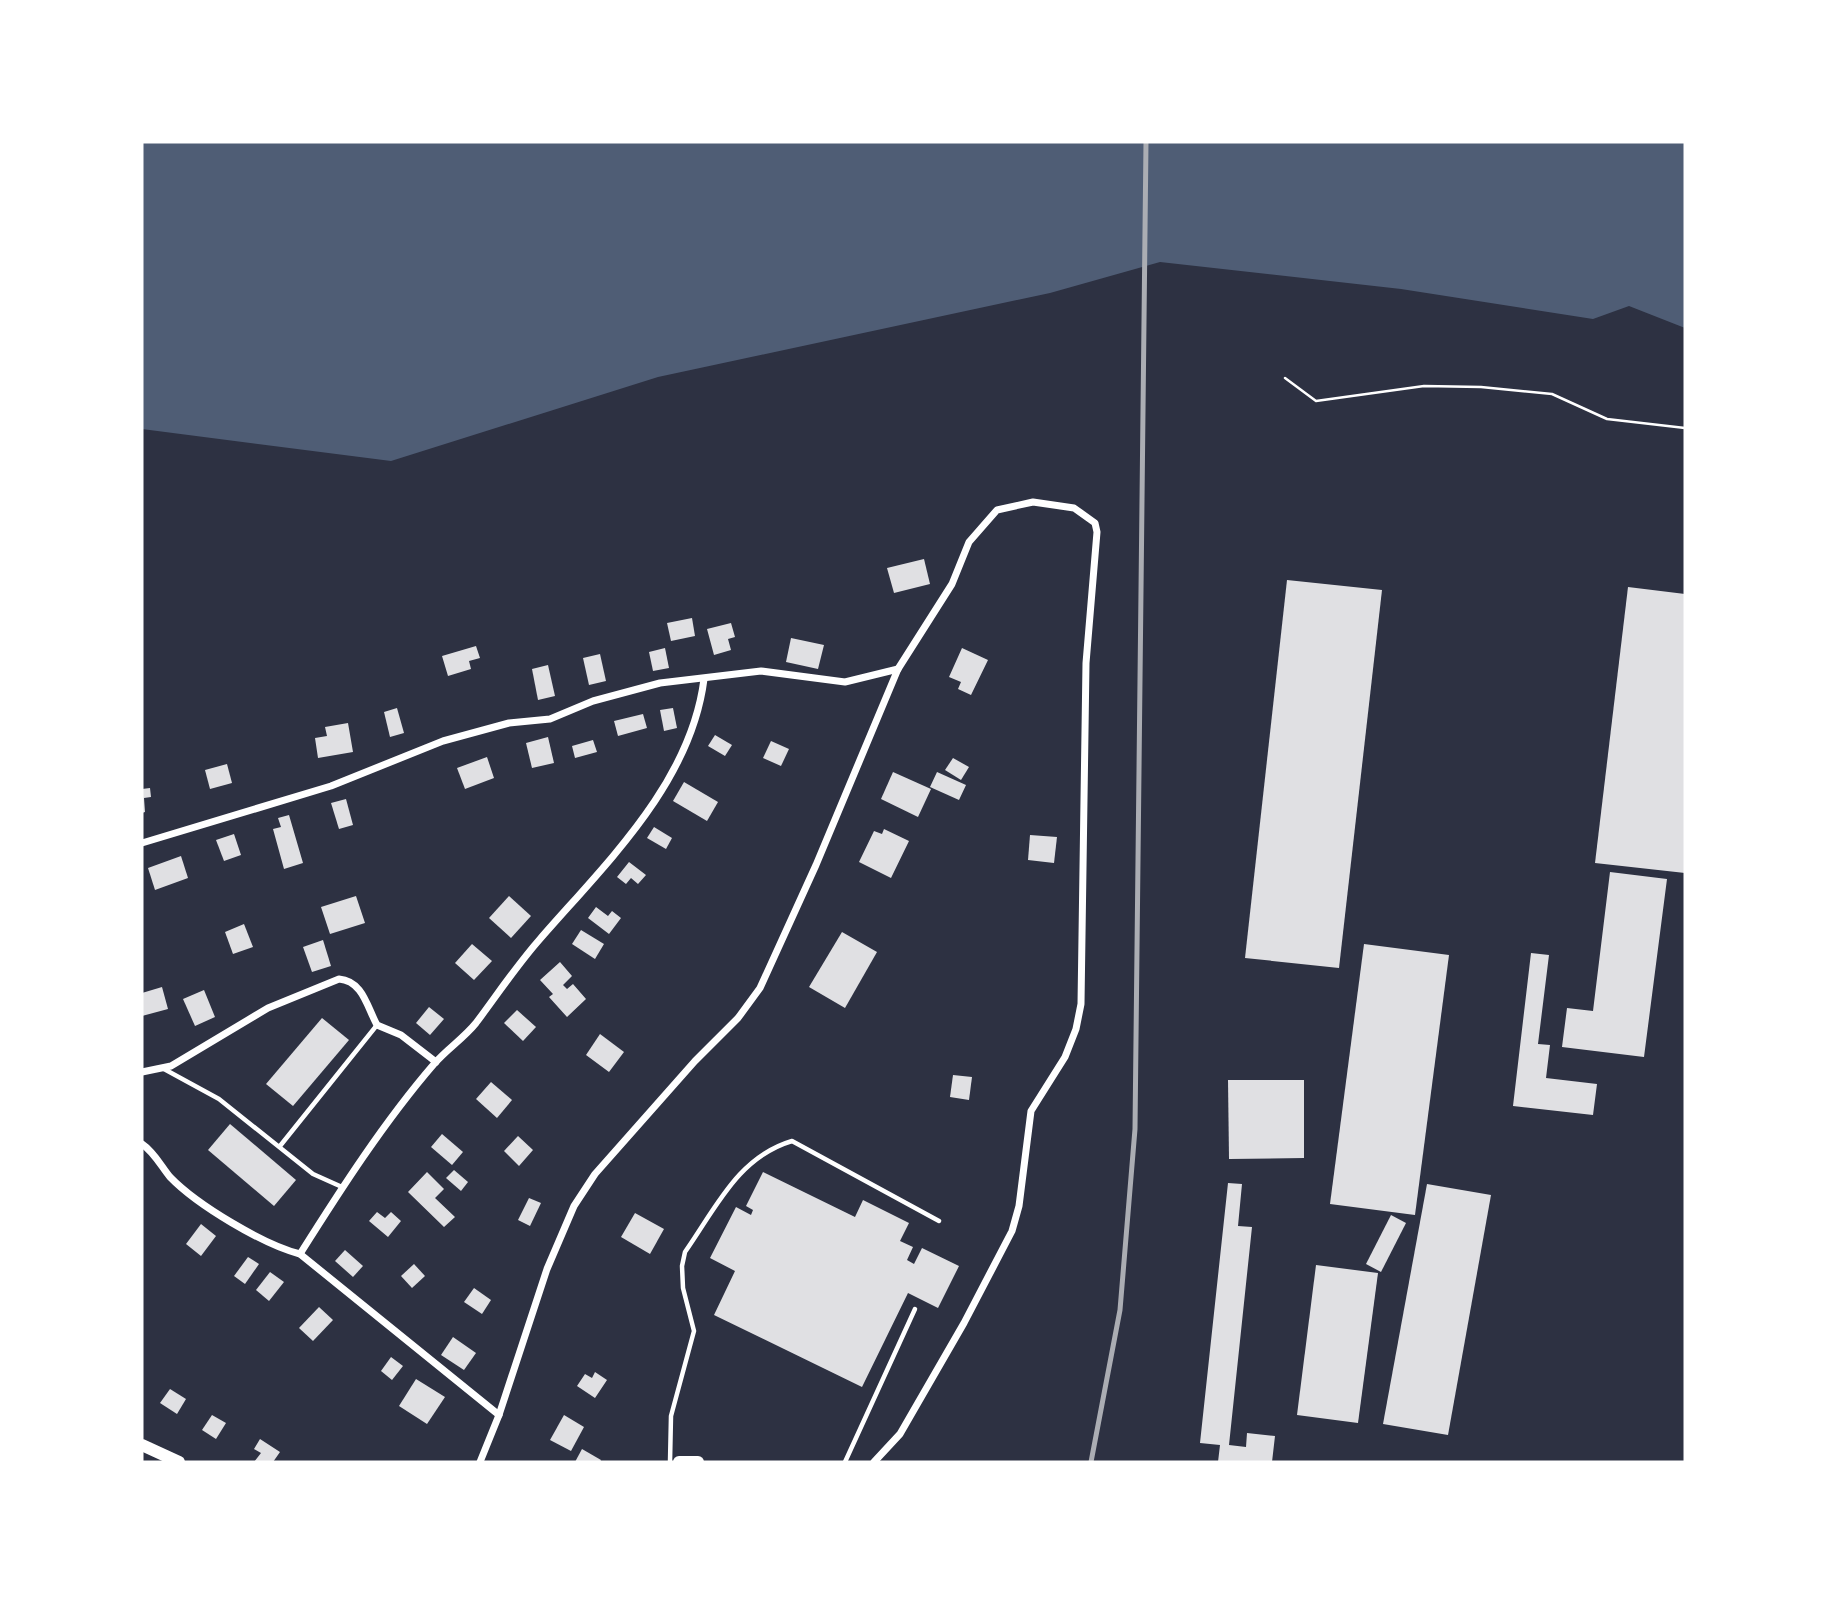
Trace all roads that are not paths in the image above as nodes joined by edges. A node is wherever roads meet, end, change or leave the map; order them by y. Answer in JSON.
{"nodes":[{"id":1,"x":898,"y":669,"type":"junction"},
{"id":2,"x":704,"y":680,"type":"junction"},
{"id":3,"x":142,"y":843,"type":"edge"},
{"id":4,"x":377,"y":1025,"type":"junction"},
{"id":5,"x":436,"y":1062,"type":"junction"},
{"id":6,"x":162,"y":1068,"type":"junction"},
{"id":7,"x":142,"y":1072,"type":"edge"},
{"id":8,"x":142,"y":1144,"type":"edge"},
{"id":9,"x":280,"y":1146,"type":"junction"},
{"id":10,"x":343,"y":1187,"type":"junction"},
{"id":11,"x":939,"y":1221,"type":"dead end"},
{"id":12,"x":300,"y":1254,"type":"junction"},
{"id":13,"x":915,"y":1309,"type":"dead end"},
{"id":14,"x":499,"y":1415,"type":"junction"},
{"id":15,"x":142,"y":1445,"type":"edge"},
{"id":16,"x":178,"y":1462,"type":"edge"},
{"id":17,"x":480,"y":1462,"type":"edge"},
{"id":18,"x":670,"y":1462,"type":"edge"},
{"id":19,"x":678,"y":1462,"type":"edge"},
{"id":20,"x":698,"y":1462,"type":"edge"},
{"id":21,"x":845,"y":1462,"type":"edge"},
{"id":22,"x":874,"y":1462,"type":"edge"}],
"edges":[{"from":1,"to":2,"type":"street"},
{"from":1,"to":14,"type":"street"},
{"from":1,"to":22,"type":"street"},
{"from":2,"to":3,"type":"street"},
{"from":2,"to":5,"type":"street"},
{"from":4,"to":5,"type":"street"},
{"from":4,"to":6,"type":"street"},
{"from":4,"to":9,"type":"lane"},
{"from":5,"to":10,"type":"street"},
{"from":6,"to":7,"type":"street"},
{"from":6,"to":9,"type":"lane"},
{"from":8,"to":12,"type":"street"},
{"from":9,"to":10,"type":"lane"},
{"from":10,"to":12,"type":"street"},
{"from":11,"to":18,"type":"lane"},
{"from":12,"to":14,"type":"street"},
{"from":13,"to":21,"type":"lane"},
{"from":14,"to":17,"type":"street"},
{"from":15,"to":16,"type":"main road"},
{"from":19,"to":20,"type":"main road"}]}
